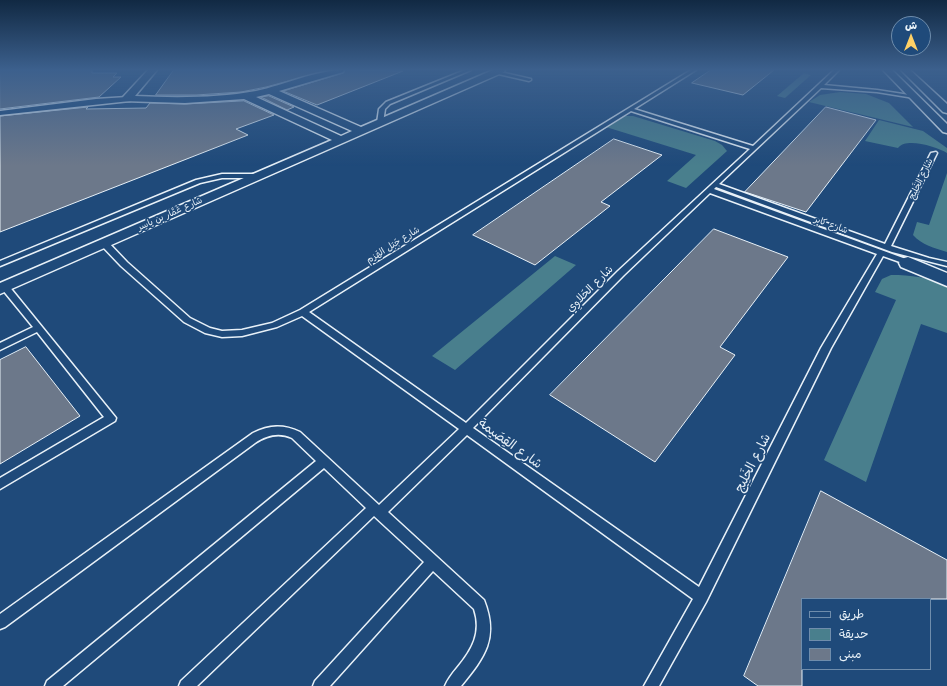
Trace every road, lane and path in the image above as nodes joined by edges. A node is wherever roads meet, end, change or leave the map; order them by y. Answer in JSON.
{"nodes":[{"id":1,"x":81,"y":102,"type":"edge"},
{"id":2,"x":258,"y":102,"type":"edge"},
{"id":3,"x":294,"y":102,"type":"edge"},
{"id":4,"x":390,"y":102,"type":"edge"},
{"id":5,"x":428,"y":102,"type":"edge"},
{"id":6,"x":644,"y":102,"type":"edge"},
{"id":7,"x":803,"y":102,"type":"edge"},
{"id":8,"x":919,"y":102,"type":"edge"},
{"id":9,"x":939,"y":102,"type":"edge"},
{"id":10,"x":298,"y":104,"type":"junction"},
{"id":11,"x":632,"y":110,"type":"junction"},
{"id":12,"x":947,"y":110,"type":"edge"},
{"id":13,"x":278,"y":111,"type":"junction"},
{"id":14,"x":0,"y":113,"type":"edge"},
{"id":15,"x":380,"y":123,"type":"junction"},
{"id":16,"x":947,"y":130,"type":"edge"},
{"id":17,"x":360,"y":131,"type":"junction"},
{"id":18,"x":341,"y":140,"type":"junction"},
{"id":19,"x":754,"y":148,"type":"junction"},
{"id":20,"x":934,"y":153,"type":"dead end"},
{"id":21,"x":258,"y":176,"type":"junction"},
{"id":22,"x":712,"y":188,"type":"junction"},
{"id":23,"x":104,"y":243,"type":"junction"},
{"id":24,"x":884,"y":250,"type":"junction"},
{"id":25,"x":908,"y":263,"type":"junction"},
{"id":26,"x":0,"y":264,"type":"edge"},
{"id":27,"x":947,"y":264,"type":"edge"},
{"id":28,"x":947,"y":276,"type":"edge"},
{"id":29,"x":947,"y":280,"type":"edge"},
{"id":30,"x":2,"y":288,"type":"edge"},
{"id":31,"x":303,"y":312,"type":"junction"},
{"id":32,"x":38,"y":328,"type":"junction"},
{"id":33,"x":0,"y":347,"type":"edge"},
{"id":34,"x":466,"y":429,"type":"junction"},
{"id":35,"x":324,"y":461,"type":"junction"},
{"id":36,"x":0,"y":484,"type":"edge"},
{"id":37,"x":377,"y":510,"type":"junction"},
{"id":38,"x":432,"y":562,"type":"junction"},
{"id":39,"x":701,"y":597,"type":"junction"},
{"id":40,"x":0,"y":622,"type":"edge"},
{"id":41,"x":52,"y":686,"type":"edge"},
{"id":42,"x":186,"y":686,"type":"edge"},
{"id":43,"x":320,"y":686,"type":"edge"},
{"id":44,"x":452,"y":686,"type":"edge"},
{"id":45,"x":651,"y":686,"type":"edge"}],
"edges":[{"from":1,"to":14,"type":"street"},
{"from":2,"to":13,"type":"street"},
{"from":3,"to":10,"type":"street"},
{"from":4,"to":15,"type":"lane"},
{"from":5,"to":15,"type":"street","name":"شارع عَمَّار بن ياسِر"},
{"from":6,"to":11,"type":"lane","name":"شارع جَبَل الهَزم"},
{"from":7,"to":19,"type":"lane","name":"شارع الحَلاوِي"},
{"from":8,"to":16,"type":"street"},
{"from":9,"to":12,"type":"street"},
{"from":10,"to":13,"type":"street"},
{"from":10,"to":17,"type":"street"},
{"from":11,"to":19,"type":"lane"},
{"from":11,"to":31,"type":"lane","name":"شارع جَبَل الهَزم"},
{"from":13,"to":18,"type":"street"},
{"from":15,"to":17,"type":"street","name":"شارع عَمَّار بن ياسِر"},
{"from":17,"to":18,"type":"street","name":"شارع عَمَّار بن ياسِر"},
{"from":18,"to":21,"type":"street","name":"شارع عَمَّار بن ياسِر"},
{"from":19,"to":22,"type":"lane","name":"شارع الحَلاوِي"},
{"from":20,"to":24,"type":"lane","name":"شارع الخَلِيج"},
{"from":21,"to":23,"type":"street","name":"شارع عَمَّار بن ياسِر"},
{"from":21,"to":26,"type":"lane"},
{"from":22,"to":24,"type":"lane","name":"شارع كابر"},
{"from":22,"to":34,"type":"lane","name":"شارع الحَلاوِي"},
{"from":23,"to":30,"type":"street","name":"شارع عَمَّار بن ياسِر"},
{"from":23,"to":31,"type":"lane","name":"شارع جَبَل الهَزم"},
{"from":24,"to":25,"type":"lane","name":"شارع كابر"},
{"from":24,"to":27,"type":"lane","name":"شارع كابر"},
{"from":24,"to":39,"type":"lane","name":"شارع الخَلِيج"},
{"from":25,"to":28,"type":"lane","name":"شارع كابر"},
{"from":25,"to":29,"type":"street"},
{"from":30,"to":32,"type":"lane"},
{"from":31,"to":34,"type":"lane","name":"شارع القِصَيمة"},
{"from":32,"to":33,"type":"lane"},
{"from":32,"to":36,"type":"lane"},
{"from":34,"to":37,"type":"lane","name":"شارع الحَلاوِي"},
{"from":34,"to":39,"type":"lane","name":"شارع القِصَيمة"},
{"from":35,"to":37,"type":"lane"},
{"from":35,"to":40,"type":"lane"},
{"from":35,"to":41,"type":"lane"},
{"from":37,"to":38,"type":"lane"},
{"from":37,"to":42,"type":"lane","name":"شارع الحَلاوِي"},
{"from":38,"to":43,"type":"lane"},
{"from":38,"to":44,"type":"lane"},
{"from":39,"to":45,"type":"lane","name":"شارع الخَلِيج"}]}
